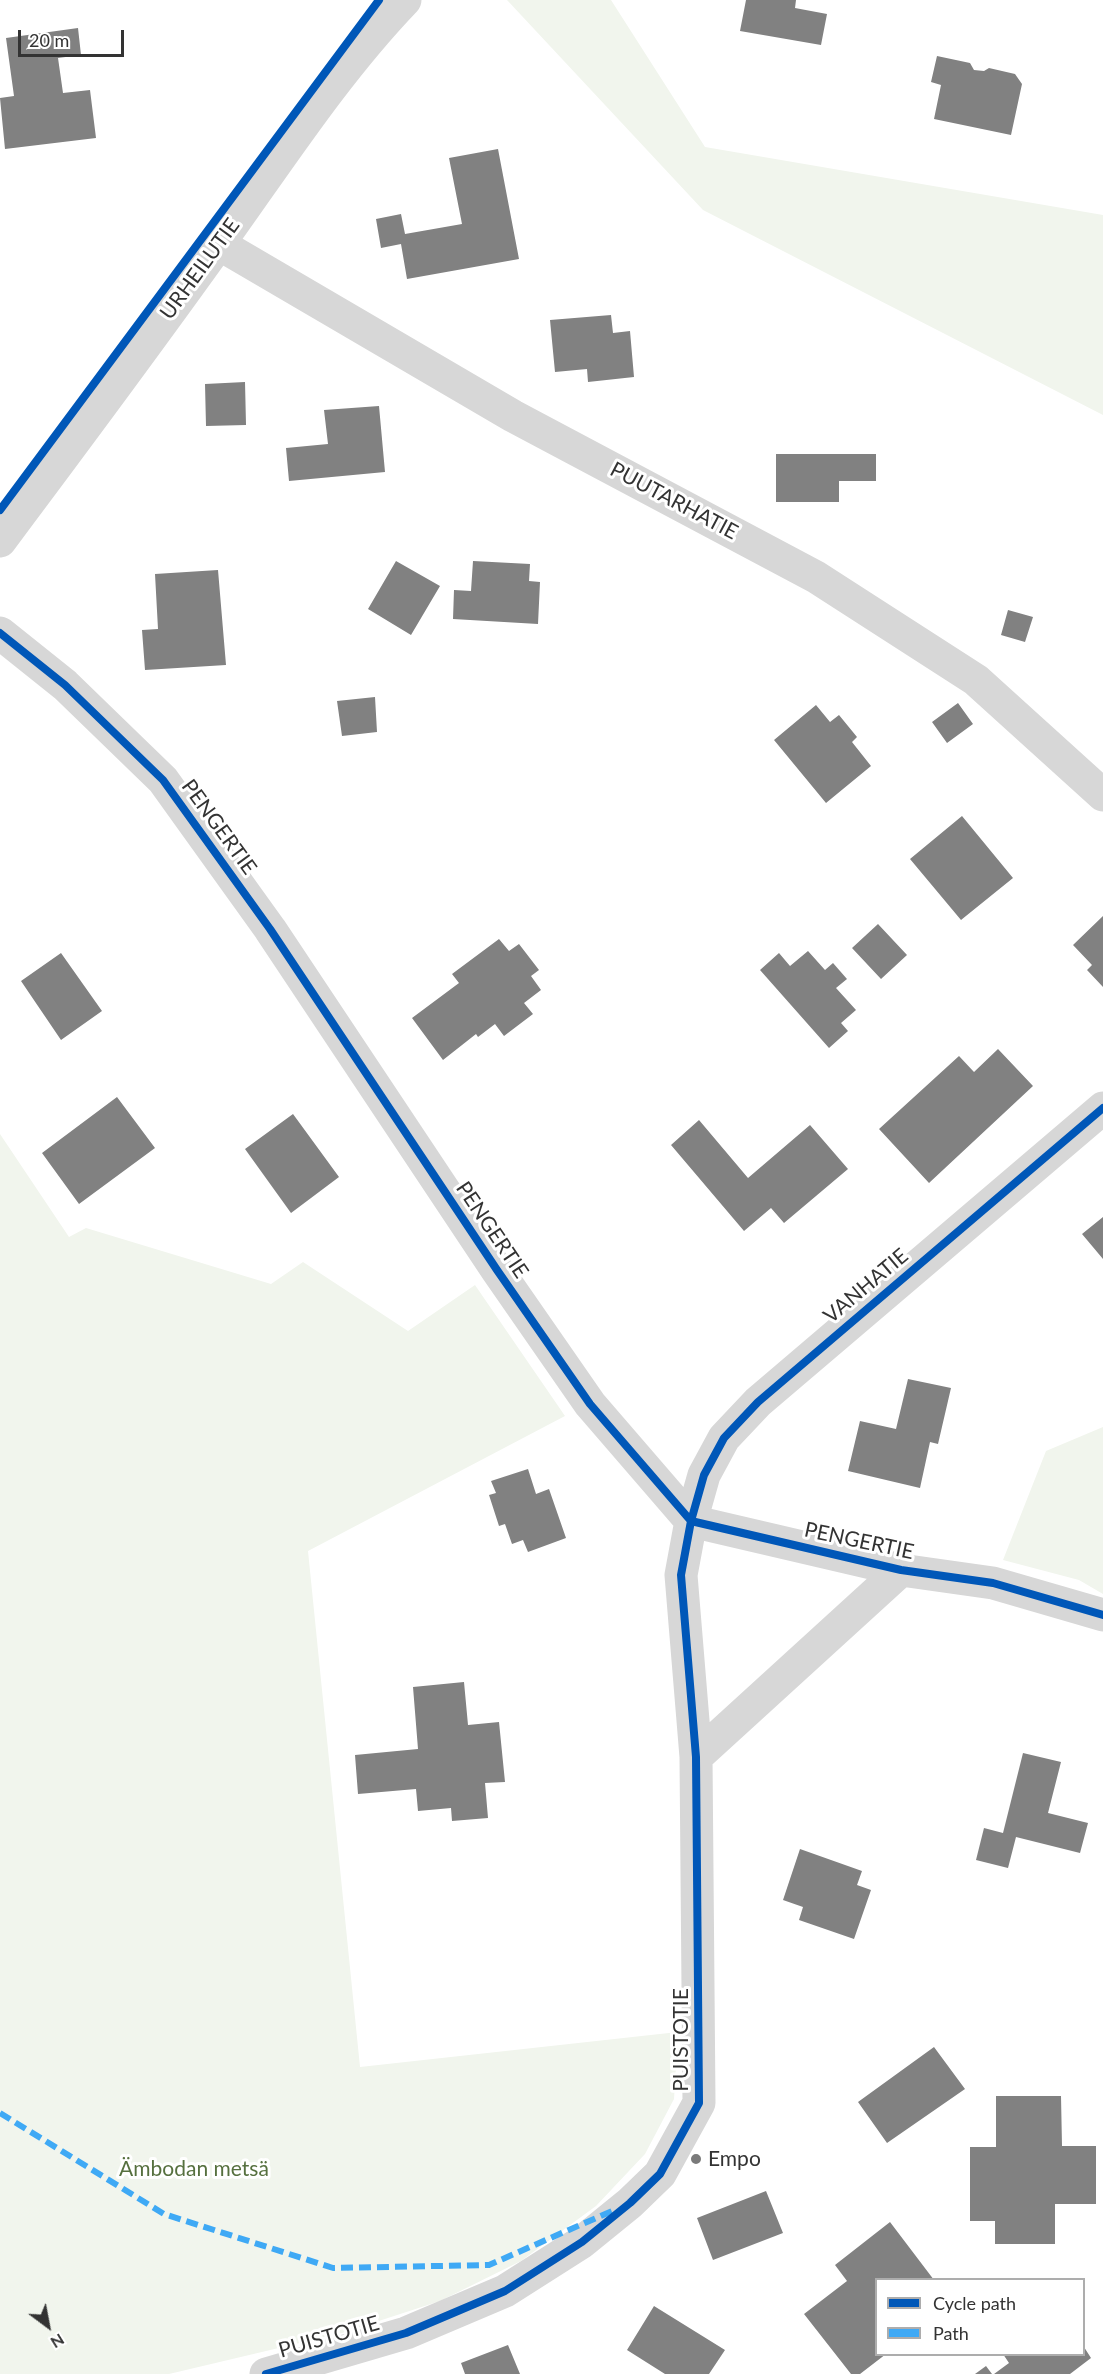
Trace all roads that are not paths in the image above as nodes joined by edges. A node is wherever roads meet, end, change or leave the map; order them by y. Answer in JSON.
{"nodes":[{"id":1,"x":405,"y":0,"type":"edge"},
{"id":2,"x":219,"y":244,"type":"junction"},
{"id":3,"x":0,"y":541,"type":"edge"},
{"id":4,"x":0,"y":633,"type":"edge"},
{"id":5,"x":1103,"y":795,"type":"edge"},
{"id":6,"x":1103,"y":1107,"type":"edge"},
{"id":7,"x":691,"y":1521,"type":"junction"},
{"id":8,"x":901,"y":1570,"type":"junction"},
{"id":9,"x":1103,"y":1615,"type":"edge"},
{"id":10,"x":696,"y":1757,"type":"junction"},
{"id":11,"x":266,"y":2374,"type":"edge"}],
"edges":[{"from":1,"to":2,"type":"street","name":"URHEILUTIE"},
{"from":2,"to":3,"type":"street","name":"URHEILUTIE"},
{"from":2,"to":5,"type":"street","name":"PUUTARHATIE"},
{"from":4,"to":7,"type":"street","name":"PENGERTIE"},
{"from":6,"to":7,"type":"street","name":"VANHATIE"},
{"from":7,"to":8,"type":"street","name":"PENGERTIE"},
{"from":7,"to":10,"type":"street","name":"PUISTOTIE"},
{"from":8,"to":9,"type":"street","name":"PENGERTIE"},
{"from":8,"to":10,"type":"street"},
{"from":10,"to":11,"type":"street","name":"PUISTOTIE"}]}
